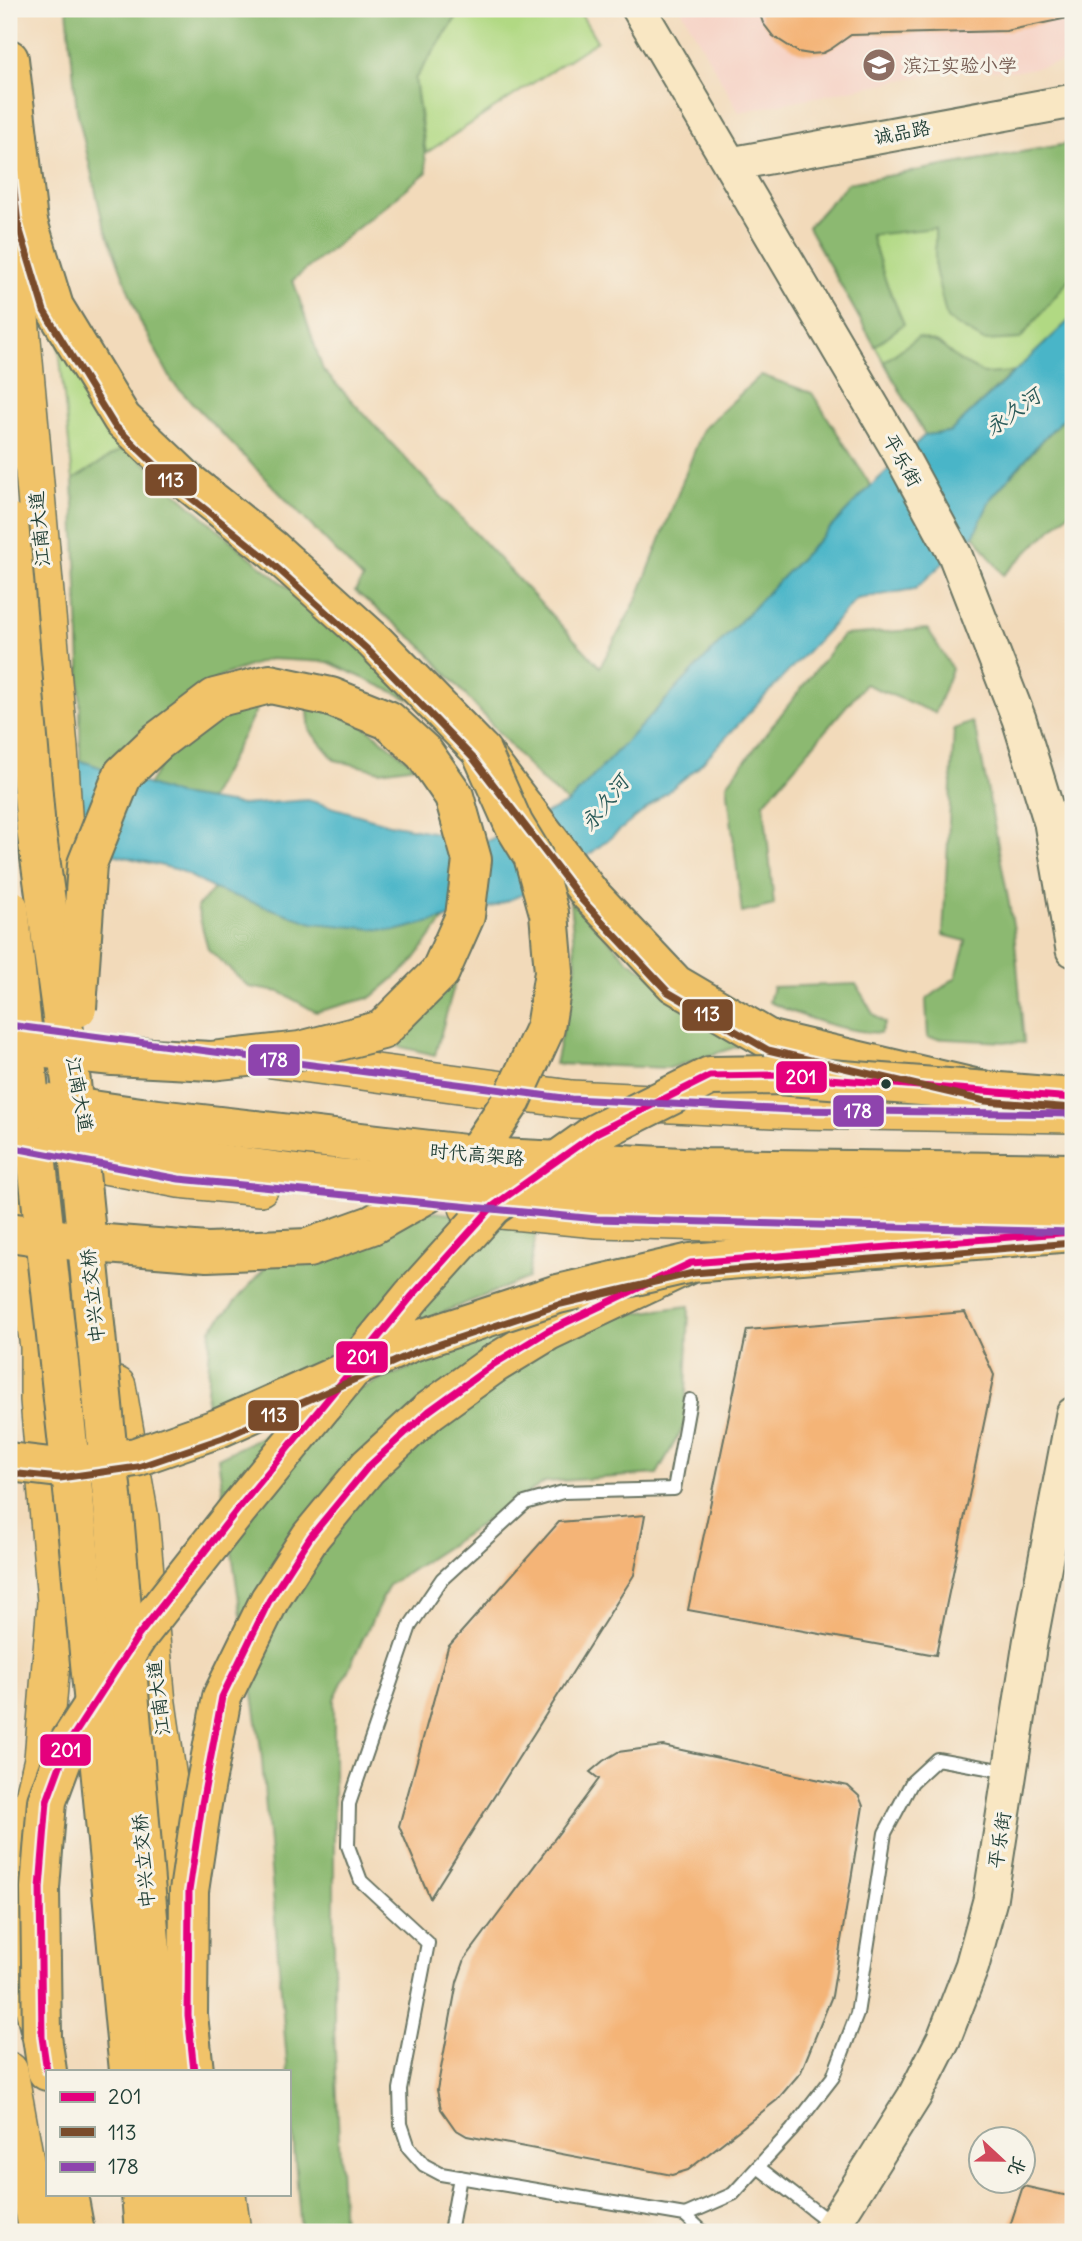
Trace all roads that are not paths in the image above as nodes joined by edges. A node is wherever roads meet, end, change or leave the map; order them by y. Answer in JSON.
{"nodes":[{"id":1,"x":639,"y":9,"type":"edge"},
{"id":2,"x":9,"y":59,"type":"edge"},
{"id":3,"x":1073,"y":101,"type":"edge"},
{"id":4,"x":731,"y":164,"type":"junction"},
{"id":5,"x":9,"y":196,"type":"edge"},
{"id":6,"x":9,"y":522,"type":"edge"},
{"id":7,"x":481,"y":751,"type":"junction"},
{"id":8,"x":9,"y":908,"type":"edge"},
{"id":9,"x":1073,"y":950,"type":"edge"},
{"id":10,"x":9,"y":1025,"type":"edge"},
{"id":11,"x":69,"y":1034,"type":"junction"},
{"id":12,"x":9,"y":1045,"type":"edge"},
{"id":13,"x":71,"y":1082,"type":"junction"},
{"id":14,"x":987,"y":1091,"type":"junction"},
{"id":15,"x":9,"y":1098,"type":"edge"},
{"id":16,"x":1073,"y":1098,"type":"edge"},
{"id":17,"x":9,"y":1104,"type":"edge"},
{"id":18,"x":1073,"y":1114,"type":"edge"},
{"id":19,"x":10,"y":1144,"type":"edge"},
{"id":20,"x":92,"y":1164,"type":"junction"},
{"id":21,"x":1073,"y":1173,"type":"edge"},
{"id":22,"x":1073,"y":1210,"type":"edge"},
{"id":23,"x":9,"y":1232,"type":"edge"},
{"id":24,"x":1073,"y":1232,"type":"edge"},
{"id":25,"x":691,"y":1263,"type":"junction"},
{"id":26,"x":39,"y":1346,"type":"junction"},
{"id":27,"x":110,"y":1348,"type":"junction"},
{"id":28,"x":691,"y":1400,"type":"dead end"},
{"id":29,"x":1073,"y":1414,"type":"edge"},
{"id":30,"x":9,"y":1462,"type":"edge"},
{"id":31,"x":1010,"y":1772,"type":"junction"},
{"id":32,"x":9,"y":1900,"type":"edge"},
{"id":33,"x":9,"y":1907,"type":"edge"},
{"id":34,"x":45,"y":2054,"type":"edge"},
{"id":35,"x":129,"y":2070,"type":"edge"},
{"id":36,"x":160,"y":2070,"type":"edge"},
{"id":37,"x":194,"y":2070,"type":"edge"},
{"id":38,"x":210,"y":2070,"type":"edge"},
{"id":39,"x":9,"y":2071,"type":"edge"},
{"id":40,"x":758,"y":2167,"type":"junction"},
{"id":41,"x":460,"y":2177,"type":"junction"},
{"id":42,"x":68,"y":2196,"type":"edge"},
{"id":43,"x":141,"y":2196,"type":"edge"},
{"id":44,"x":171,"y":2196,"type":"edge"},
{"id":45,"x":206,"y":2196,"type":"edge"},
{"id":46,"x":227,"y":2196,"type":"edge"},
{"id":47,"x":685,"y":2215,"type":"junction"},
{"id":48,"x":831,"y":2229,"type":"edge"},
{"id":49,"x":38,"y":2232,"type":"edge"},
{"id":50,"x":75,"y":2232,"type":"edge"},
{"id":51,"x":144,"y":2232,"type":"edge"},
{"id":52,"x":174,"y":2232,"type":"edge"},
{"id":53,"x":209,"y":2232,"type":"edge"},
{"id":54,"x":232,"y":2232,"type":"edge"},
{"id":55,"x":450,"y":2232,"type":"edge"},
{"id":56,"x":703,"y":2232,"type":"edge"}],
"edges":[{"from":1,"to":4,"type":"street","name":"平乐街"},
{"from":2,"to":7,"type":"highway"},
{"from":3,"to":4,"type":"street","name":"诚品路"},
{"from":4,"to":9,"type":"street","name":"平乐街"},
{"from":5,"to":11,"type":"main road","name":"江南大道"},
{"from":6,"to":13,"type":"highway","name":"中兴立交桥","bridge":true},
{"from":7,"to":14,"type":"highway","bridge":true},
{"from":7,"to":23,"type":"highway","bridge":true},
{"from":8,"to":35,"type":"highway","name":"中兴立交桥","bridge":true},
{"from":10,"to":11,"type":"main road"},
{"from":11,"to":18,"type":"main road"},
{"from":11,"to":20,"type":"main road","name":"江南大道"},
{"from":12,"to":13,"type":"highway","bridge":true},
{"from":13,"to":36,"type":"highway","name":"中兴立交桥","bridge":true},
{"from":14,"to":16,"type":"highway"},
{"from":14,"to":34,"type":"highway","bridge":true},
{"from":15,"to":21,"type":"highway","name":"时代高架路","bridge":true},
{"from":17,"to":19,"type":"main road"},
{"from":19,"to":20,"type":"main road"},
{"from":19,"to":22,"type":"highway","name":"时代高架路","bridge":true},
{"from":19,"to":26,"type":"main road"},
{"from":20,"to":24,"type":"main road"},
{"from":20,"to":27,"type":"main road","name":"江南大道"},
{"from":24,"to":25,"type":"highway"},
{"from":25,"to":30,"type":"highway","bridge":true},
{"from":25,"to":37,"type":"highway","bridge":true},
{"from":26,"to":27,"type":"main road"},
{"from":26,"to":32,"type":"main road"},
{"from":27,"to":38,"type":"main road","name":"江南大道"},
{"from":28,"to":41,"type":"lane"},
{"from":29,"to":31,"type":"street","name":"平乐街"},
{"from":31,"to":40,"type":"lane"},
{"from":31,"to":48,"type":"street","name":"平乐街"},
{"from":33,"to":34,"type":"highway","bridge":true},
{"from":39,"to":49,"type":"main road"},
{"from":40,"to":47,"type":"lane"},
{"from":40,"to":48,"type":"lane"},
{"from":41,"to":47,"type":"lane"},
{"from":41,"to":55,"type":"lane"},
{"from":42,"to":50,"type":"highway"},
{"from":43,"to":51,"type":"highway"},
{"from":44,"to":52,"type":"highway"},
{"from":45,"to":53,"type":"highway"},
{"from":46,"to":54,"type":"main road"},
{"from":47,"to":56,"type":"lane"}]}
